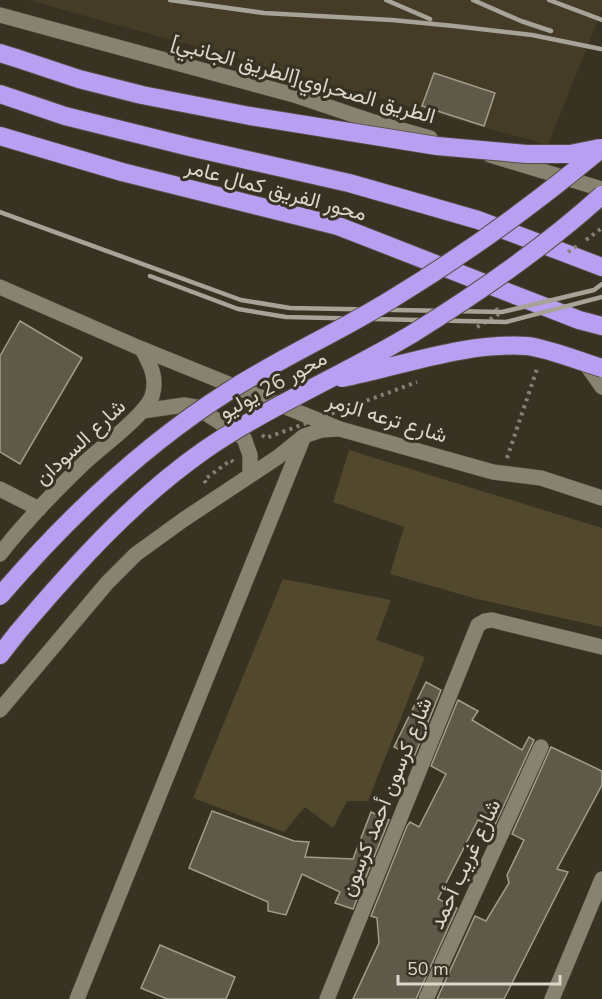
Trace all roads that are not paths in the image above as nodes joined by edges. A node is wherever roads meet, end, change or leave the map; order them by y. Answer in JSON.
{"nodes":[{"id":1,"x":0,"y":15,"type":"edge"},
{"id":2,"x":8,"y":56,"type":"edge"},
{"id":3,"x":0,"y":94,"type":"edge"},
{"id":4,"x":0,"y":136,"type":"edge"},
{"id":5,"x":602,"y":148,"type":"edge"},
{"id":6,"x":599,"y":190,"type":"edge"},
{"id":7,"x":602,"y":267,"type":"edge"},
{"id":8,"x":0,"y":287,"type":"edge"},
{"id":9,"x":602,"y":326,"type":"edge"},
{"id":10,"x":142,"y":349,"type":"junction"},
{"id":11,"x":594,"y":366,"type":"edge"},
{"id":12,"x":326,"y":381,"type":"junction"},
{"id":13,"x":602,"y":387,"type":"edge"},
{"id":14,"x":143,"y":411,"type":"junction"},
{"id":15,"x":340,"y":429,"type":"junction"},
{"id":16,"x":304,"y":436,"type":"junction"},
{"id":17,"x":250,"y":475,"type":"junction"},
{"id":18,"x":0,"y":489,"type":"edge"},
{"id":19,"x":602,"y":498,"type":"edge"},
{"id":20,"x":39,"y":508,"type":"junction"},
{"id":21,"x":0,"y":554,"type":"edge"},
{"id":22,"x":0,"y":596,"type":"edge"},
{"id":23,"x":602,"y":647,"type":"edge"},
{"id":24,"x":0,"y":655,"type":"edge"},
{"id":25,"x":0,"y":710,"type":"edge"},
{"id":26,"x":541,"y":747,"type":"dead end"},
{"id":27,"x":602,"y":879,"type":"edge"},
{"id":28,"x":77,"y":999,"type":"edge"},
{"id":29,"x":327,"y":999,"type":"edge"},
{"id":30,"x":426,"y":999,"type":"edge"},
{"id":31,"x":552,"y":999,"type":"edge"}],
"edges":[{"from":1,"to":6,"type":"street","name":"الطريق الصحراوي[الطريق الجانبي]"},
{"from":2,"to":5,"type":"highway","bridge":true},
{"from":3,"to":7,"type":"highway","name":"محور الفريق كمال عامر"},
{"from":4,"to":9,"type":"highway","name":"محور الفريق كمال عامر"},
{"from":5,"to":22,"type":"highway","name":"محور 26 يوليو","bridge":true},
{"from":6,"to":12,"type":"highway","name":"محور 26 يوليو","bridge":true},
{"from":8,"to":10,"type":"street","name":"شارع ترعه الزمر"},
{"from":10,"to":14,"type":"street","name":"شارع السودان"},
{"from":10,"to":15,"type":"street","name":"شارع ترعه الزمر"},
{"from":11,"to":12,"type":"highway","bridge":true},
{"from":11,"to":13,"type":"street"},
{"from":12,"to":24,"type":"highway","name":"محور 26 يوليو","bridge":true},
{"from":14,"to":17,"type":"street"},
{"from":14,"to":20,"type":"street","name":"شارع السودان"},
{"from":15,"to":16,"type":"street"},
{"from":15,"to":19,"type":"street","name":"شارع ترعه الزمر"},
{"from":16,"to":17,"type":"street"},
{"from":16,"to":28,"type":"street"},
{"from":17,"to":25,"type":"street"},
{"from":18,"to":20,"type":"street"},
{"from":20,"to":21,"type":"street","name":"شارع السودان"},
{"from":23,"to":29,"type":"street","name":"شارع كرسون أحمد كرسون"},
{"from":26,"to":30,"type":"street","name":"شارع غريب أحمد"},
{"from":27,"to":31,"type":"street"}]}
